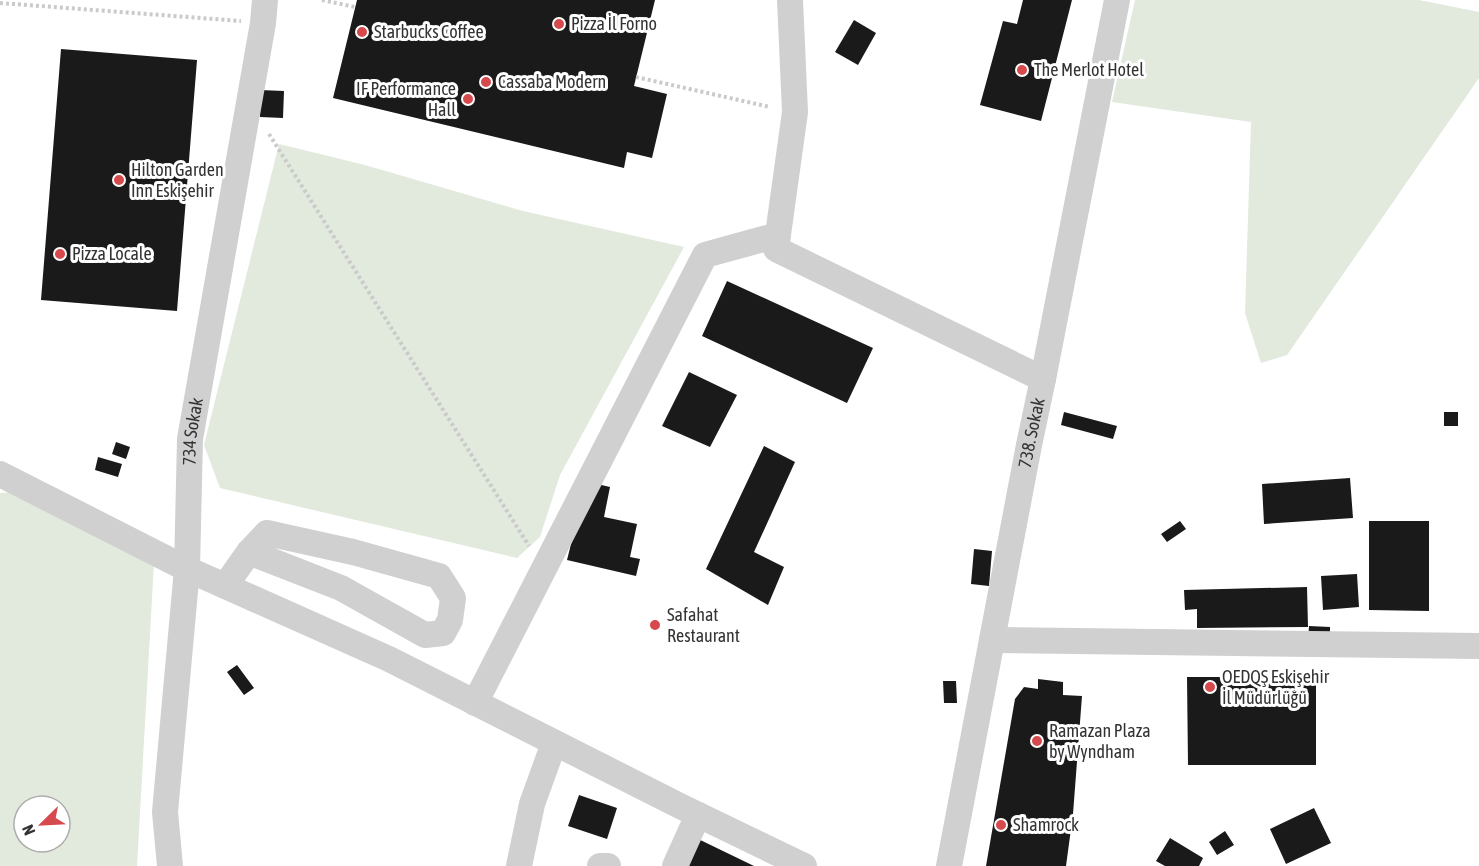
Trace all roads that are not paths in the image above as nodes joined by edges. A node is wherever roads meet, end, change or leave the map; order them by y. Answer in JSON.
{"nodes":[{"id":1,"x":790,"y":0,"type":"edge"},
{"id":2,"x":1116,"y":0,"type":"edge"},
{"id":3,"x":264,"y":11,"type":"edge"},
{"id":4,"x":778,"y":235,"type":"junction"},
{"id":5,"x":1044,"y":378,"type":"junction"},
{"id":6,"x":0,"y":474,"type":"edge"},
{"id":7,"x":249,"y":552,"type":"junction"},
{"id":8,"x":187,"y":569,"type":"junction"},
{"id":9,"x":225,"y":586,"type":"junction"},
{"id":10,"x":992,"y":640,"type":"junction"},
{"id":11,"x":1479,"y":646,"type":"edge"},
{"id":12,"x":476,"y":703,"type":"junction"},
{"id":13,"x":554,"y":743,"type":"junction"},
{"id":14,"x":698,"y":815,"type":"junction"},
{"id":15,"x":170,"y":866,"type":"edge"},
{"id":16,"x":519,"y":866,"type":"edge"},
{"id":17,"x":600,"y":866,"type":"edge"},
{"id":18,"x":608,"y":866,"type":"edge"},
{"id":19,"x":675,"y":866,"type":"edge"},
{"id":20,"x":804,"y":866,"type":"edge"},
{"id":21,"x":949,"y":866,"type":"edge"}],
"edges":[{"from":1,"to":4,"type":"street"},
{"from":2,"to":5,"type":"street","name":"738. Sokak"},
{"from":3,"to":8,"type":"street","name":"734 Sokak"},
{"from":4,"to":5,"type":"street"},
{"from":4,"to":12,"type":"street"},
{"from":5,"to":10,"type":"street","name":"738. Sokak"},
{"from":6,"to":8,"type":"street"},
{"from":7,"to":7,"type":"street"},
{"from":7,"to":9,"type":"street"},
{"from":8,"to":9,"type":"street"},
{"from":8,"to":15,"type":"street","name":"734 Sokak"},
{"from":9,"to":12,"type":"street"},
{"from":10,"to":11,"type":"street"},
{"from":10,"to":21,"type":"street","name":"738. Sokak"},
{"from":12,"to":13,"type":"street"},
{"from":13,"to":14,"type":"street"},
{"from":13,"to":16,"type":"street"},
{"from":14,"to":19,"type":"street"},
{"from":14,"to":20,"type":"street"},
{"from":17,"to":18,"type":"street"}]}
